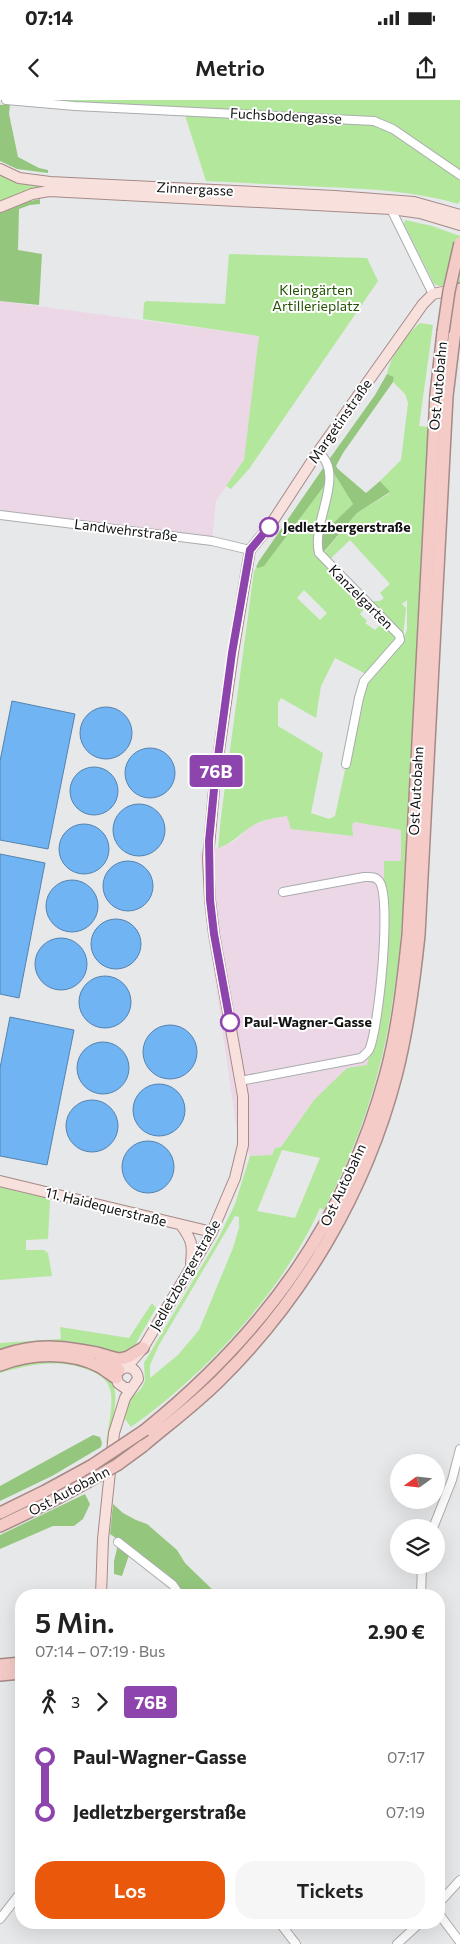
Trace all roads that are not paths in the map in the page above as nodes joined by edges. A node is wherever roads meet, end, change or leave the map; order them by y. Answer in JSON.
{"nodes":[{"id":1,"x":6,"y":100,"type":"edge"},
{"id":2,"x":0,"y":169,"type":"edge"},
{"id":3,"x":460,"y":175,"type":"edge"},
{"id":4,"x":392,"y":205,"type":"junction"},
{"id":5,"x":0,"y":207,"type":"edge"},
{"id":6,"x":460,"y":215,"type":"edge"},
{"id":7,"x":460,"y":225,"type":"edge"},
{"id":8,"x":460,"y":243,"type":"edge"},
{"id":9,"x":460,"y":289,"type":"edge"},
{"id":10,"x":432,"y":294,"type":"junction"},
{"id":11,"x":448,"y":333,"type":"junction"},
{"id":12,"x":318,"y":452,"type":"junction"},
{"id":13,"x":0,"y":515,"type":"edge"},
{"id":14,"x":250,"y":550,"type":"junction"},
{"id":15,"x":346,"y":764,"type":"dead end"},
{"id":16,"x":283,"y":892,"type":"dead end"},
{"id":17,"x":240,"y":1080,"type":"junction"},
{"id":18,"x":0,"y":1181,"type":"edge"},
{"id":19,"x":182,"y":1225,"type":"junction"},
{"id":20,"x":212,"y":1232,"type":"junction"},
{"id":21,"x":191,"y":1268,"type":"junction"},
{"id":22,"x":297,"y":1279,"type":"junction"},
{"id":23,"x":143,"y":1348,"type":"junction"},
{"id":24,"x":90,"y":1352,"type":"junction"},
{"id":25,"x":0,"y":1356,"type":"edge"},
{"id":26,"x":0,"y":1365,"type":"edge"},
{"id":27,"x":124,"y":1374,"type":"junction"},
{"id":28,"x":131,"y":1388,"type":"junction"},
{"id":29,"x":117,"y":1421,"type":"junction"},
{"id":30,"x":460,"y":1449,"type":"edge"},
{"id":31,"x":2,"y":1511,"type":"edge"},
{"id":32,"x":437,"y":1519,"type":"edge"},
{"id":33,"x":0,"y":1526,"type":"edge"},
{"id":34,"x":118,"y":1542,"type":"dead end"},
{"id":35,"x":422,"y":1574,"type":"edge"},
{"id":36,"x":101,"y":1589,"type":"edge"},
{"id":37,"x":176,"y":1589,"type":"edge"},
{"id":38,"x":421,"y":1589,"type":"edge"},
{"id":39,"x":15,"y":1664,"type":"edge"},
{"id":40,"x":0,"y":1665,"type":"edge"},
{"id":41,"x":15,"y":1674,"type":"edge"},
{"id":42,"x":0,"y":1675,"type":"edge"},
{"id":43,"x":460,"y":1880,"type":"edge"},
{"id":44,"x":445,"y":1896,"type":"edge"},
{"id":45,"x":15,"y":1900,"type":"edge"},
{"id":46,"x":0,"y":1919,"type":"edge"},
{"id":47,"x":445,"y":1922,"type":"edge"},
{"id":48,"x":284,"y":1929,"type":"edge"},
{"id":49,"x":413,"y":1929,"type":"edge"},
{"id":50,"x":460,"y":1942,"type":"edge"},
{"id":51,"x":296,"y":1944,"type":"edge"},
{"id":52,"x":397,"y":1944,"type":"edge"}],
"edges":[{"from":1,"to":3,"type":"street","name":"Fuchsbodengasse"},
{"from":2,"to":4,"type":"main road","name":"Zinnergasse"},
{"from":4,"to":5,"type":"main road","name":"Zinnergasse"},
{"from":4,"to":6,"type":"main road"},
{"from":4,"to":7,"type":"main road"},
{"from":4,"to":10,"type":"street"},
{"from":8,"to":11,"type":"highway","bridge":true},
{"from":9,"to":10,"type":"main road"},
{"from":9,"to":11,"type":"highway"},
{"from":10,"to":12,"type":"main road","name":"Margetinstraße"},
{"from":11,"to":22,"type":"highway","name":"Ost Autobahn"},
{"from":11,"to":22,"type":"highway","name":"Ost Autobahn"},
{"from":12,"to":14,"type":"main road","name":"Margetinstraße"},
{"from":12,"to":15,"type":"street","name":"Kanzelgarten"},
{"from":13,"to":14,"type":"street","name":"Landwehrstraße"},
{"from":14,"to":17,"type":"main road","name":"Jedletzbergerstraße"},
{"from":16,"to":17,"type":"street"},
{"from":17,"to":20,"type":"main road","name":"Jedletzbergerstraße"},
{"from":18,"to":19,"type":"main road","name":"11. Haidequerstraße"},
{"from":19,"to":20,"type":"main road","name":"11. Haidequerstraße"},
{"from":19,"to":21,"type":"main road"},
{"from":20,"to":21,"type":"main road","name":"Jedletzbergerstraße"},
{"from":21,"to":23,"type":"main road","name":"Jedletzbergerstraße"},
{"from":22,"to":31,"type":"highway","name":"Ost Autobahn","bridge":true},
{"from":22,"to":33,"type":"highway","name":"Ost Autobahn","bridge":true},
{"from":23,"to":24,"type":"highway"},
{"from":23,"to":27,"type":"main road","name":"Jedletzbergerstraße"},
{"from":24,"to":25,"type":"highway"},
{"from":24,"to":27,"type":"highway"},
{"from":26,"to":27,"type":"highway"},
{"from":27,"to":28,"type":"main road"},
{"from":27,"to":28,"type":"main road"},
{"from":27,"to":29,"type":"main road"},
{"from":28,"to":29,"type":"main road"},
{"from":29,"to":36,"type":"main road"},
{"from":30,"to":32,"type":"street"},
{"from":34,"to":37,"type":"street"},
{"from":35,"to":38,"type":"street"},
{"from":39,"to":40,"type":"highway"},
{"from":41,"to":42,"type":"highway"},
{"from":43,"to":44,"type":"street"},
{"from":45,"to":46,"type":"street"},
{"from":47,"to":50,"type":"street"},
{"from":48,"to":51,"type":"street"},
{"from":49,"to":52,"type":"street"}]}
